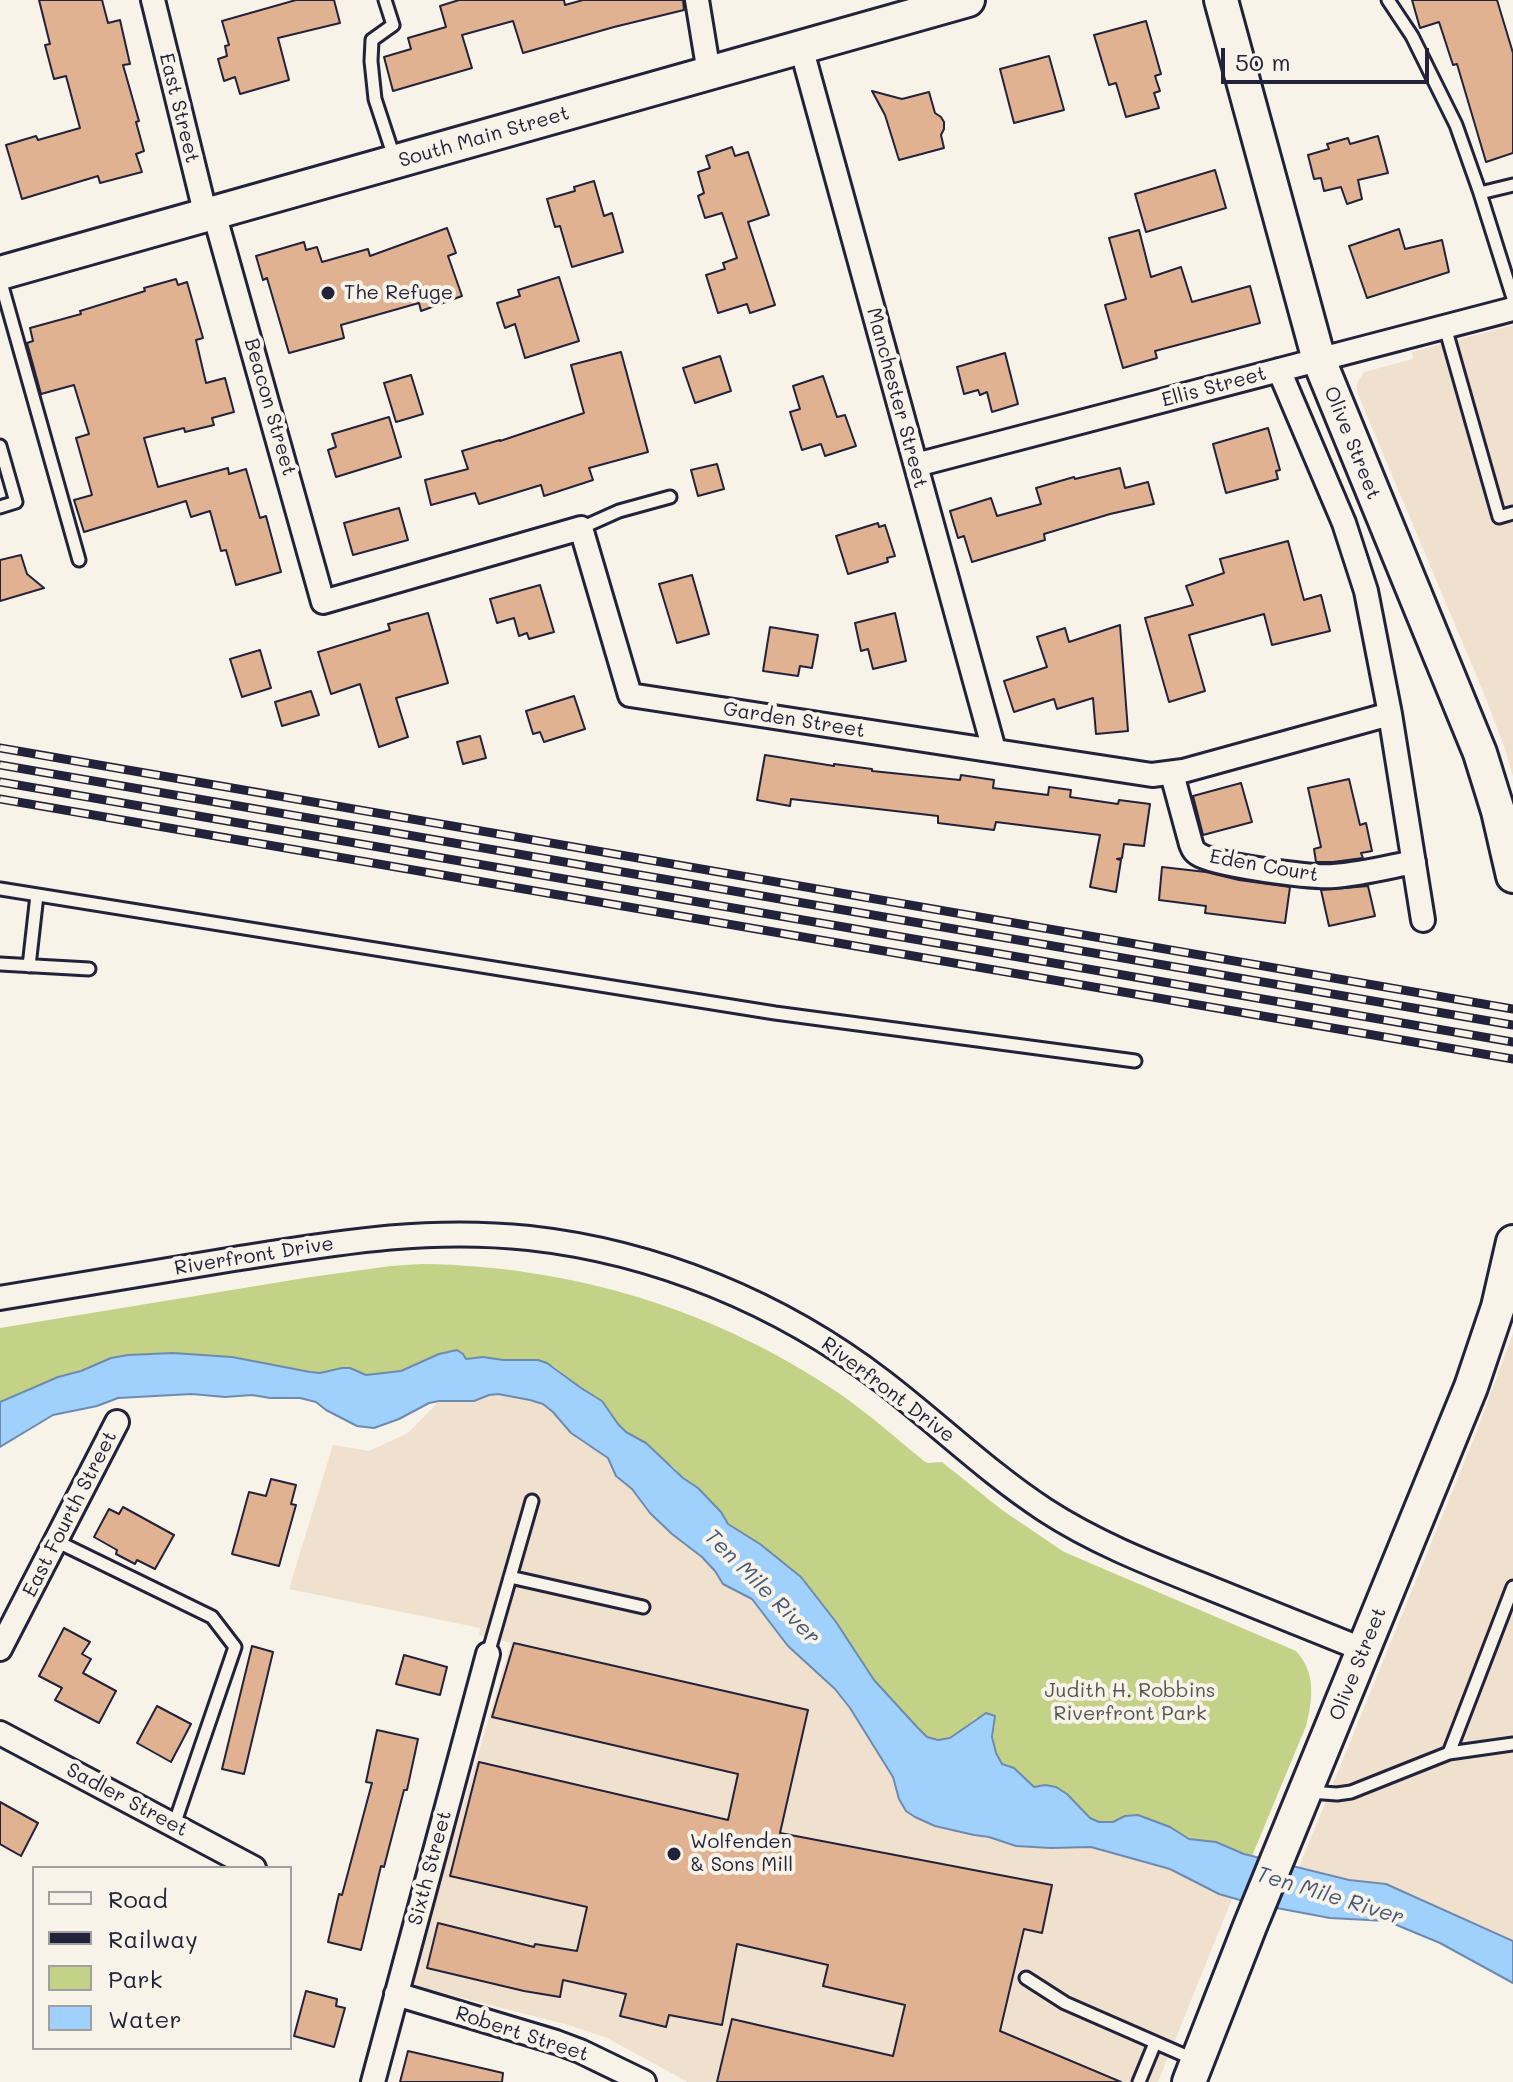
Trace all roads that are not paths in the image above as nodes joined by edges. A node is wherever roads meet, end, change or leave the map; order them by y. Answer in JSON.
{"nodes":[{"id":1,"x":153,"y":0,"type":"edge"},
{"id":2,"x":385,"y":0,"type":"edge"},
{"id":3,"x":697,"y":0,"type":"edge"},
{"id":4,"x":968,"y":0,"type":"edge"},
{"id":5,"x":1221,"y":0,"type":"edge"},
{"id":6,"x":1388,"y":0,"type":"edge"},
{"id":7,"x":801,"y":47,"type":"junction"},
{"id":8,"x":709,"y":73,"type":"junction"},
{"id":9,"x":396,"y":162,"type":"junction"},
{"id":10,"x":1513,"y":185,"type":"edge"},
{"id":11,"x":1480,"y":193,"type":"junction"},
{"id":12,"x":210,"y":214,"type":"junction"},
{"id":13,"x":0,"y":276,"type":"edge"},
{"id":14,"x":1513,"y":298,"type":"edge"},
{"id":15,"x":1513,"y":309,"type":"edge"},
{"id":16,"x":1445,"y":327,"type":"junction"},
{"id":17,"x":1319,"y":360,"type":"junction"},
{"id":18,"x":1279,"y":370,"type":"junction"},
{"id":19,"x":0,"y":446,"type":"edge"},
{"id":20,"x":916,"y":465,"type":"junction"},
{"id":21,"x":670,"y":497,"type":"dead end"},
{"id":22,"x":0,"y":507,"type":"edge"},
{"id":23,"x":1513,"y":513,"type":"edge"},
{"id":24,"x":581,"y":528,"type":"junction"},
{"id":25,"x":79,"y":560,"type":"dead end"},
{"id":26,"x":1390,"y":714,"type":"junction"},
{"id":27,"x":994,"y":750,"type":"junction"},
{"id":28,"x":1172,"y":774,"type":"junction"},
{"id":29,"x":1414,"y":862,"type":"junction"},
{"id":30,"x":1513,"y":876,"type":"edge"},
{"id":31,"x":0,"y":889,"type":"edge"},
{"id":32,"x":37,"y":895,"type":"junction"},
{"id":33,"x":1423,"y":920,"type":"dead end"},
{"id":34,"x":0,"y":964,"type":"edge"},
{"id":35,"x":29,"y":966,"type":"junction"},
{"id":36,"x":89,"y":969,"type":"dead end"},
{"id":37,"x":1135,"y":1061,"type":"dead end"},
{"id":38,"x":1513,"y":1242,"type":"edge"},
{"id":39,"x":0,"y":1298,"type":"edge"},
{"id":40,"x":117,"y":1422,"type":"dead end"},
{"id":41,"x":532,"y":1501,"type":"dead end"},
{"id":42,"x":56,"y":1541,"type":"junction"},
{"id":43,"x":510,"y":1577,"type":"junction"},
{"id":44,"x":1513,"y":1587,"type":"edge"},
{"id":45,"x":643,"y":1607,"type":"dead end"},
{"id":46,"x":0,"y":1649,"type":"edge"},
{"id":47,"x":1364,"y":1650,"type":"junction"},
{"id":48,"x":488,"y":1654,"type":"joint"},
{"id":49,"x":0,"y":1733,"type":"edge"},
{"id":50,"x":1513,"y":1744,"type":"edge"},
{"id":51,"x":1449,"y":1753,"type":"junction"},
{"id":52,"x":1306,"y":1791,"type":"junction"},
{"id":53,"x":174,"y":1825,"type":"junction"},
{"id":54,"x":250,"y":1866,"type":"edge"},
{"id":55,"x":1026,"y":1978,"type":"dead end"},
{"id":56,"x":396,"y":1994,"type":"junction"},
{"id":57,"x":1155,"y":2043,"type":"junction"},
{"id":58,"x":1193,"y":2072,"type":"edge"},
{"id":59,"x":373,"y":2082,"type":"edge"},
{"id":60,"x":644,"y":2082,"type":"edge"},
{"id":61,"x":1139,"y":2082,"type":"edge"}],
"edges":[{"from":1,"to":12,"type":"street","name":"East Street"},
{"from":2,"to":9,"type":"lane"},
{"from":3,"to":8,"type":"street"},
{"from":4,"to":7,"type":"main road","name":"South Main Street"},
{"from":5,"to":17,"type":"main road","name":"Olive Street"},
{"from":6,"to":11,"type":"lane"},
{"from":7,"to":8,"type":"main road","name":"South Main Street"},
{"from":7,"to":20,"type":"street","name":"Manchester Street"},
{"from":8,"to":9,"type":"main road","name":"South Main Street"},
{"from":9,"to":12,"type":"main road","name":"South Main Street"},
{"from":10,"to":11,"type":"lane"},
{"from":11,"to":14,"type":"lane"},
{"from":12,"to":13,"type":"main road","name":"South Main Street"},
{"from":12,"to":24,"type":"street","name":"Beacon Street"},
{"from":13,"to":25,"type":"lane"},
{"from":15,"to":16,"type":"street","name":"Ellis Street"},
{"from":16,"to":17,"type":"street","name":"Ellis Street"},
{"from":16,"to":23,"type":"lane"},
{"from":17,"to":18,"type":"street","name":"Ellis Street"},
{"from":17,"to":30,"type":"main road","name":"Olive Street"},
{"from":18,"to":20,"type":"street","name":"Ellis Street"},
{"from":18,"to":26,"type":"street","name":"Olive Street"},
{"from":19,"to":22,"type":"lane"},
{"from":20,"to":27,"type":"street","name":"Manchester Street"},
{"from":21,"to":24,"type":"lane"},
{"from":24,"to":27,"type":"street","name":"Garden Street"},
{"from":26,"to":28,"type":"street","name":"Garden Street"},
{"from":26,"to":29,"type":"street","name":"Olive Street"},
{"from":27,"to":28,"type":"street","name":"Garden Street"},
{"from":28,"to":29,"type":"street","name":"Eden Court"},
{"from":29,"to":33,"type":"street","name":"Olive Street"},
{"from":31,"to":32,"type":"lane"},
{"from":32,"to":35,"type":"lane"},
{"from":32,"to":37,"type":"lane"},
{"from":34,"to":35,"type":"lane"},
{"from":35,"to":36,"type":"lane"},
{"from":38,"to":47,"type":"main road","name":"Olive Street"},
{"from":39,"to":47,"type":"street","name":"Riverfront Drive"},
{"from":40,"to":42,"type":"street","name":"East Fourth Street"},
{"from":41,"to":43,"type":"lane"},
{"from":42,"to":46,"type":"street","name":"East Fourth Street"},
{"from":42,"to":53,"type":"lane"},
{"from":43,"to":45,"type":"lane"},
{"from":43,"to":48,"type":"lane"},
{"from":44,"to":51,"type":"lane"},
{"from":47,"to":52,"type":"main road","name":"Olive Street"},
{"from":48,"to":56,"type":"street","name":"Sixth Street"},
{"from":49,"to":53,"type":"street","name":"Sadler Street"},
{"from":50,"to":51,"type":"lane"},
{"from":51,"to":52,"type":"lane"},
{"from":52,"to":58,"type":"main road","name":"Olive Street"},
{"from":53,"to":54,"type":"street","name":"Sadler Street"},
{"from":55,"to":57,"type":"lane"},
{"from":56,"to":59,"type":"street","name":"Sixth Street"},
{"from":56,"to":60,"type":"street","name":"Robert Street"},
{"from":57,"to":58,"type":"lane"},
{"from":57,"to":61,"type":"lane"}]}
